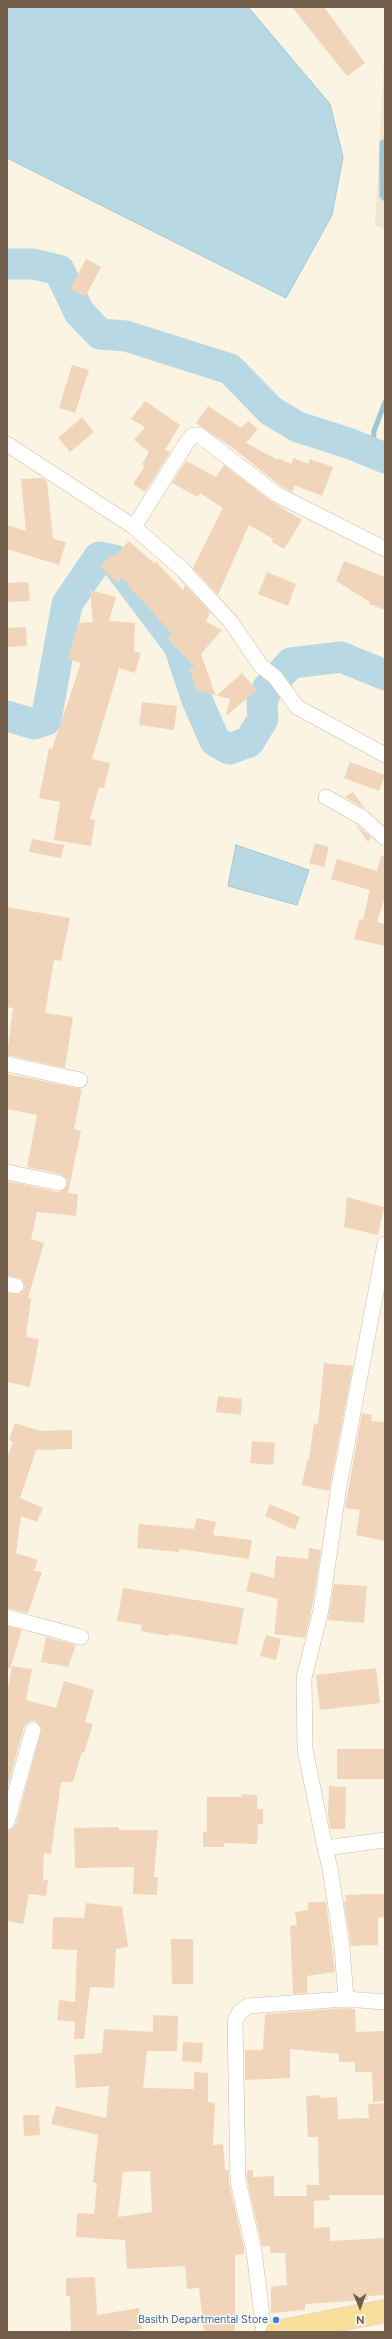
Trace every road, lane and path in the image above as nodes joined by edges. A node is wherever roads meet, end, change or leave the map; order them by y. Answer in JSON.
{"nodes":[{"id":1,"x":7,"y":444,"type":"edge"},
{"id":2,"x":134,"y":527,"type":"junction"},
{"id":3,"x":385,"y":549,"type":"edge"},
{"id":4,"x":385,"y":755,"type":"edge"},
{"id":5,"x":326,"y":797,"type":"dead end"},
{"id":6,"x":385,"y":838,"type":"edge"},
{"id":7,"x":7,"y":1064,"type":"edge"},
{"id":8,"x":80,"y":1080,"type":"dead end"},
{"id":9,"x":7,"y":1172,"type":"edge"},
{"id":10,"x":59,"y":1183,"type":"dead end"},
{"id":11,"x":385,"y":1244,"type":"edge"},
{"id":12,"x":7,"y":1617,"type":"edge"},
{"id":13,"x":81,"y":1637,"type":"dead end"},
{"id":14,"x":32,"y":1730,"type":"dead end"},
{"id":15,"x":7,"y":1822,"type":"edge"},
{"id":16,"x":385,"y":1840,"type":"edge"},
{"id":17,"x":325,"y":1848,"type":"junction"},
{"id":18,"x":346,"y":1999,"type":"junction"},
{"id":19,"x":385,"y":2002,"type":"edge"},
{"id":20,"x":385,"y":2312,"type":"edge"},
{"id":21,"x":264,"y":2332,"type":"edge"},
{"id":22,"x":276,"y":2332,"type":"edge"}],
"edges":[{"from":1,"to":2,"type":"street"},
{"from":2,"to":3,"type":"street"},
{"from":2,"to":4,"type":"street"},
{"from":5,"to":6,"type":"street"},
{"from":7,"to":8,"type":"street"},
{"from":9,"to":10,"type":"street"},
{"from":11,"to":17,"type":"street"},
{"from":12,"to":13,"type":"street"},
{"from":14,"to":15,"type":"street"},
{"from":16,"to":17,"type":"street"},
{"from":17,"to":18,"type":"street"},
{"from":18,"to":19,"type":"street"},
{"from":18,"to":21,"type":"street"},
{"from":20,"to":22,"type":"main road"}]}
